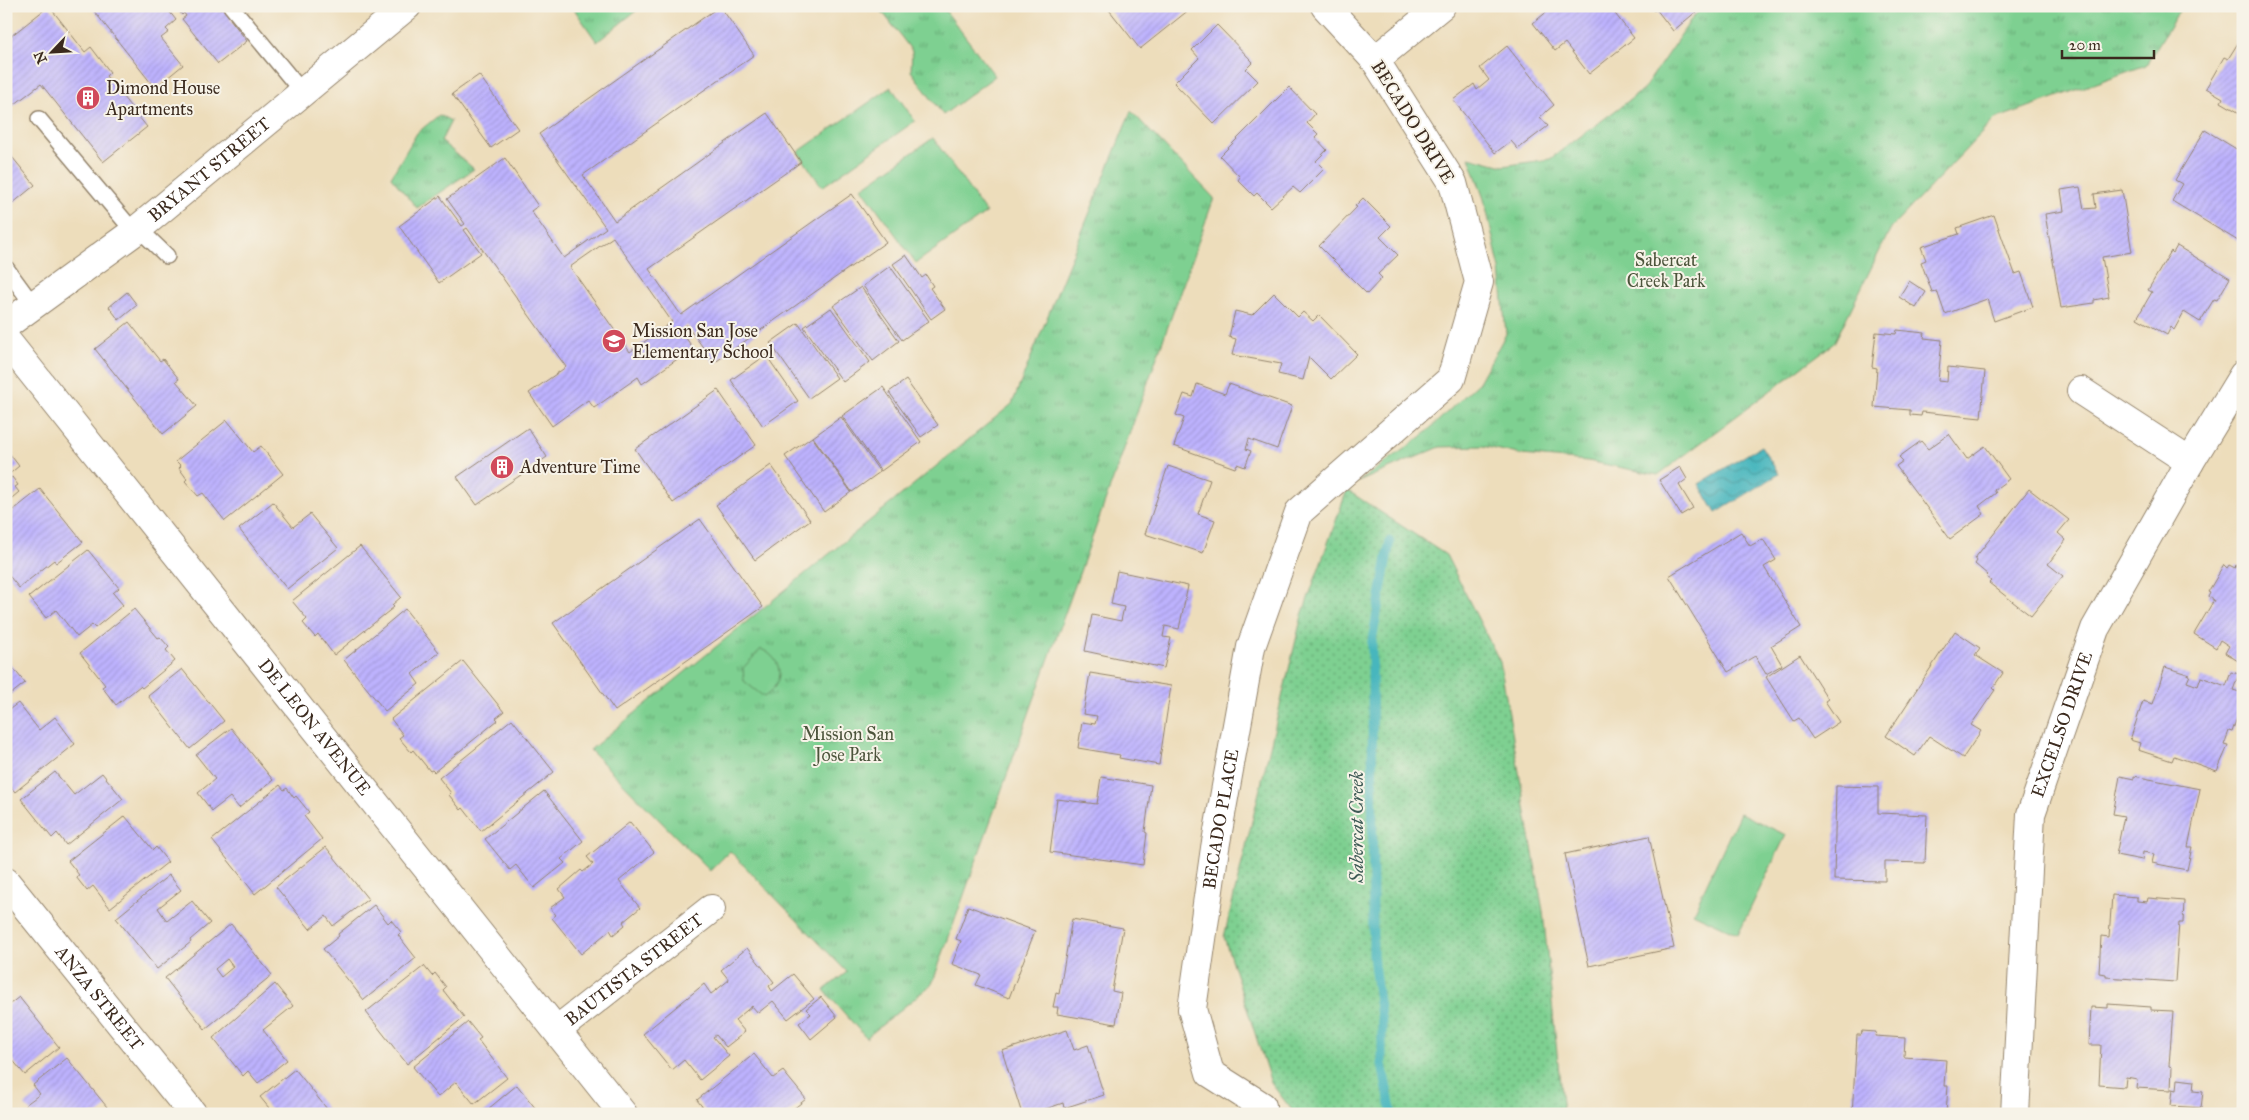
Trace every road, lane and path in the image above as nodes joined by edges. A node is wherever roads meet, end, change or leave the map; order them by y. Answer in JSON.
{"nodes":[{"id":1,"x":231,"y":6,"type":"edge"},
{"id":2,"x":407,"y":6,"type":"edge"},
{"id":3,"x":1325,"y":6,"type":"edge"},
{"id":4,"x":1441,"y":6,"type":"edge"},
{"id":5,"x":1375,"y":60,"type":"junction"},
{"id":6,"x":303,"y":93,"type":"junction"},
{"id":7,"x":40,"y":119,"type":"dead end"},
{"id":8,"x":137,"y":231,"type":"junction"},
{"id":9,"x":168,"y":256,"type":"dead end"},
{"id":10,"x":6,"y":268,"type":"edge"},
{"id":11,"x":33,"y":305,"type":"junction"},
{"id":12,"x":6,"y":325,"type":"edge"},
{"id":13,"x":6,"y":340,"type":"edge"},
{"id":14,"x":2243,"y":375,"type":"edge"},
{"id":15,"x":2080,"y":391,"type":"dead end"},
{"id":16,"x":2190,"y":462,"type":"junction"},
{"id":17,"x":1299,"y":512,"type":"joint"},
{"id":18,"x":6,"y":882,"type":"edge"},
{"id":19,"x":711,"y":909,"type":"dead end"},
{"id":20,"x":557,"y":1030,"type":"junction"},
{"id":21,"x":1262,"y":1106,"type":"dead end"},
{"id":22,"x":193,"y":1114,"type":"edge"},
{"id":23,"x":622,"y":1114,"type":"edge"},
{"id":24,"x":2015,"y":1114,"type":"edge"}],
"edges":[{"from":1,"to":6,"type":"lane"},
{"from":2,"to":6,"type":"street","name":"BRYANT STREET"},
{"from":3,"to":5,"type":"street","name":"BECADO DRIVE"},
{"from":4,"to":5,"type":"street"},
{"from":5,"to":17,"type":"street","name":"BECADO DRIVE"},
{"from":6,"to":8,"type":"street","name":"BRYANT STREET"},
{"from":7,"to":8,"type":"lane"},
{"from":8,"to":9,"type":"lane"},
{"from":8,"to":11,"type":"street","name":"BRYANT STREET"},
{"from":10,"to":11,"type":"lane"},
{"from":11,"to":12,"type":"street","name":"BRYANT STREET"},
{"from":13,"to":20,"type":"street","name":"DE LEON AVENUE"},
{"from":14,"to":16,"type":"street","name":"EXCELSO DRIVE"},
{"from":15,"to":16,"type":"street"},
{"from":16,"to":24,"type":"street","name":"EXCELSO DRIVE"},
{"from":17,"to":21,"type":"street","name":"BECADO PLACE"},
{"from":18,"to":22,"type":"street","name":"ANZA STREET"},
{"from":19,"to":20,"type":"street","name":"BAUTISTA STREET"},
{"from":20,"to":23,"type":"street","name":"DE LEON AVENUE"}]}
